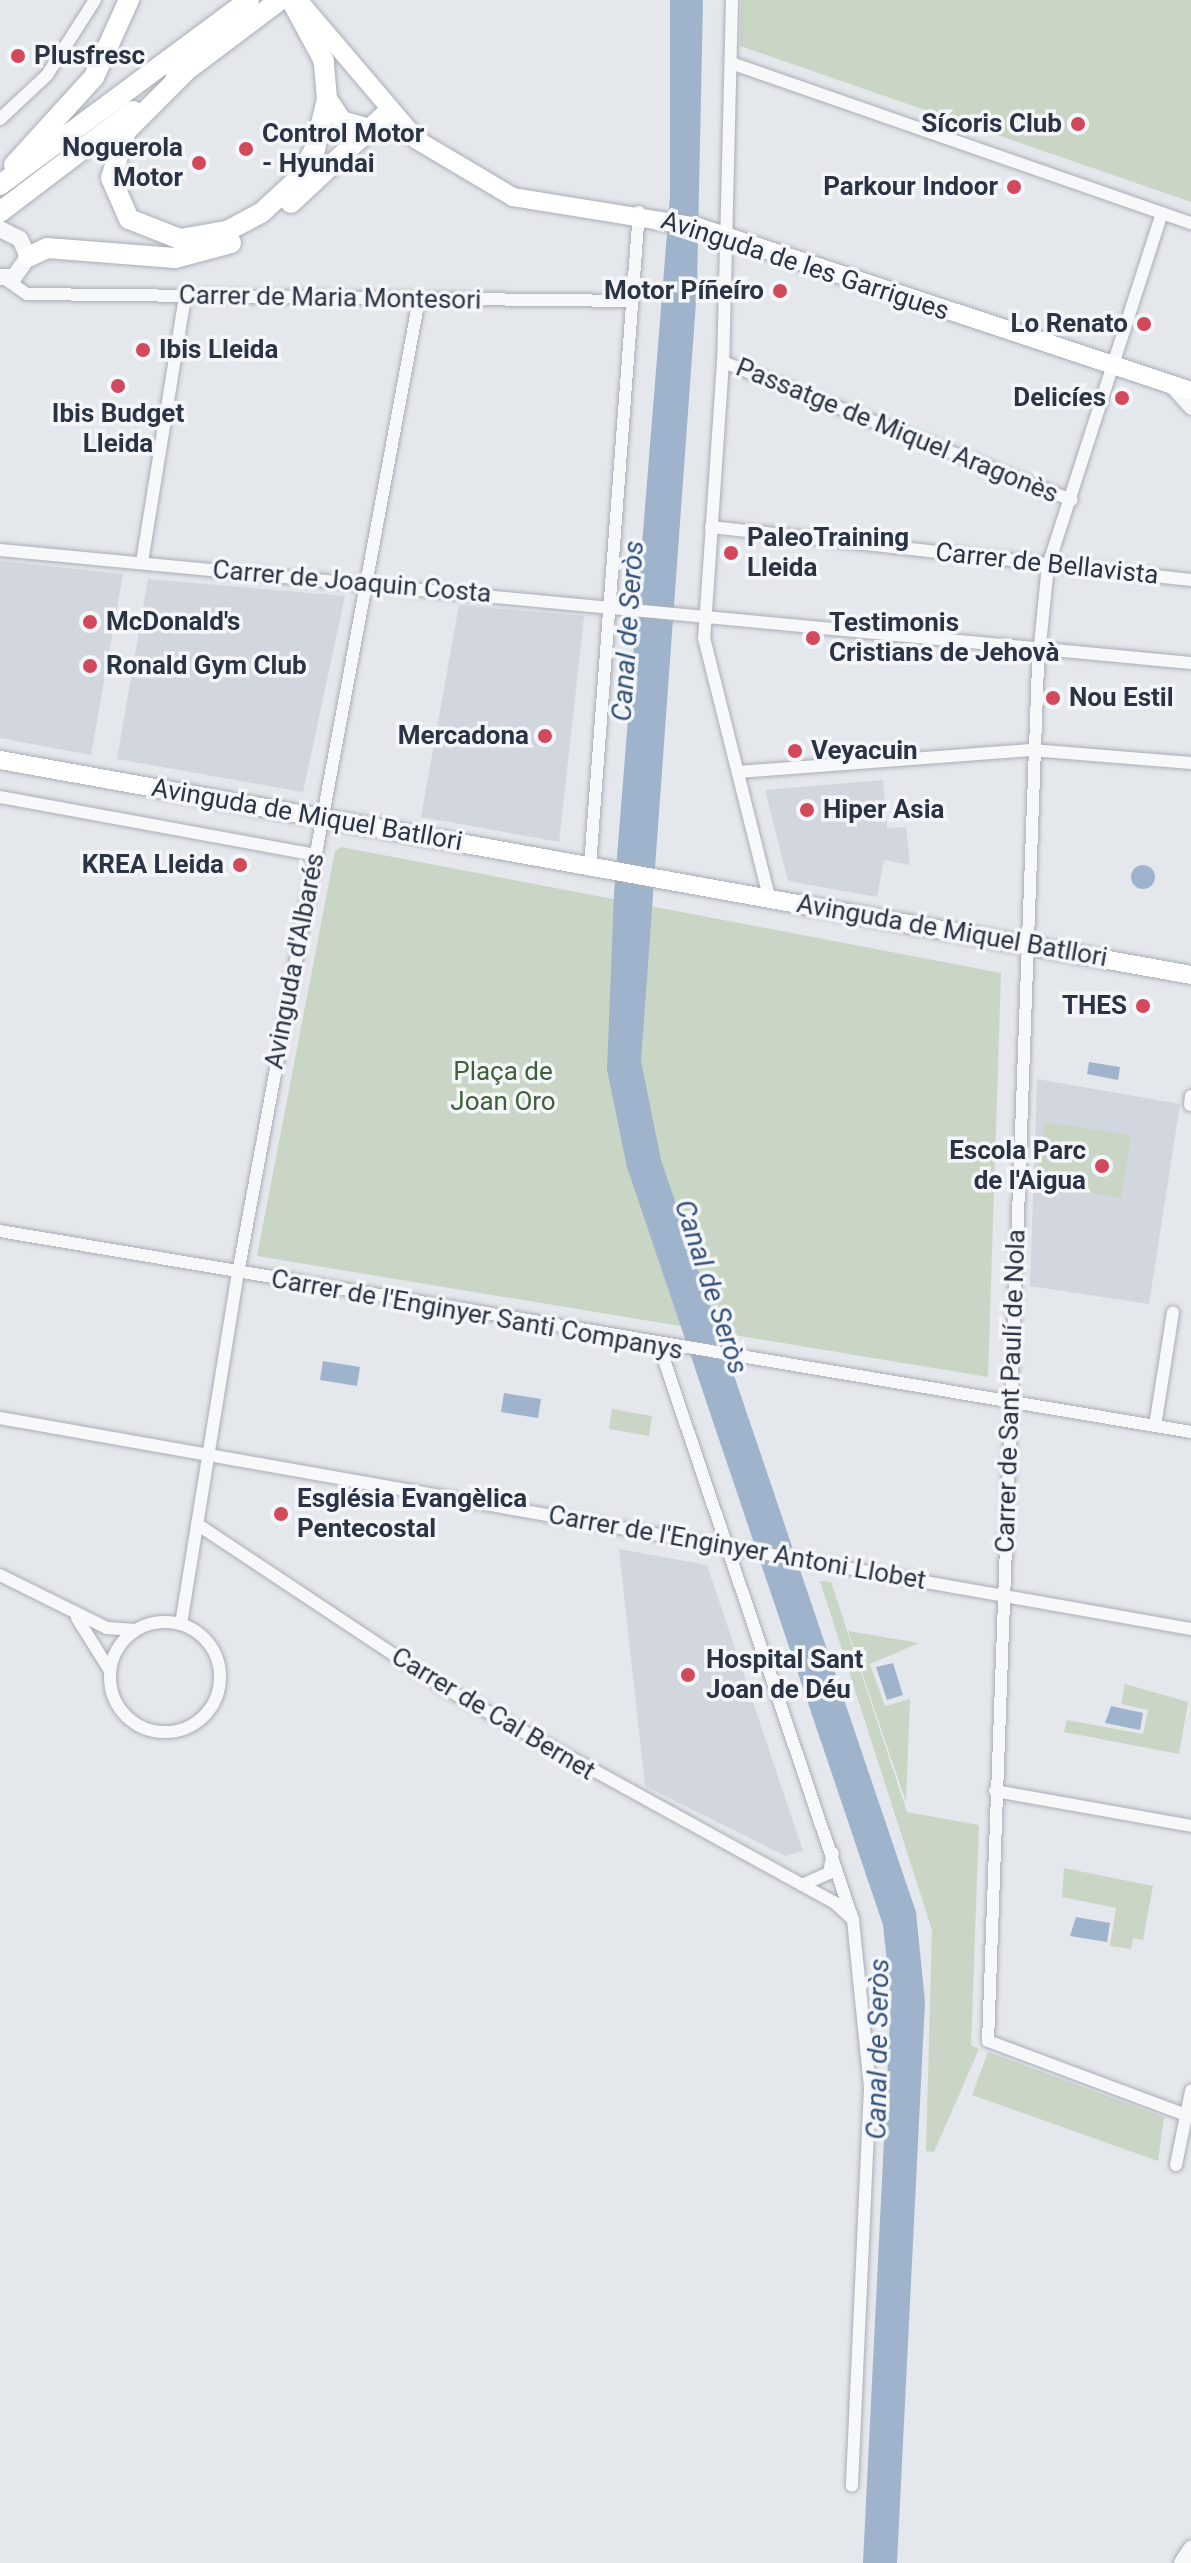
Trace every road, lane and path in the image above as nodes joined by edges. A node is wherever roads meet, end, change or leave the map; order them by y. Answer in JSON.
{"nodes":[{"id":1,"x":95,"y":0,"type":"edge"},
{"id":2,"x":129,"y":0,"type":"edge"},
{"id":3,"x":249,"y":0,"type":"edge"},
{"id":4,"x":298,"y":0,"type":"edge"},
{"id":5,"x":732,"y":0,"type":"edge"},
{"id":6,"x":282,"y":2,"type":"edge"},
{"id":7,"x":731,"y":63,"type":"junction"},
{"id":8,"x":185,"y":72,"type":"junction"},
{"id":9,"x":327,"y":99,"type":"junction"},
{"id":10,"x":389,"y":111,"type":"junction"},
{"id":11,"x":0,"y":119,"type":"edge"},
{"id":12,"x":370,"y":129,"type":"junction"},
{"id":13,"x":2,"y":183,"type":"edge"},
{"id":14,"x":0,"y":212,"type":"edge"},
{"id":15,"x":639,"y":212,"type":"junction"},
{"id":16,"x":1162,"y":213,"type":"junction"},
{"id":17,"x":1191,"y":223,"type":"edge"},
{"id":18,"x":0,"y":229,"type":"edge"},
{"id":19,"x":726,"y":237,"type":"junction"},
{"id":20,"x":9,"y":274,"type":"edge"},
{"id":21,"x":185,"y":296,"type":"junction"},
{"id":22,"x":419,"y":299,"type":"junction"},
{"id":23,"x":632,"y":301,"type":"junction"},
{"id":24,"x":723,"y":362,"type":"junction"},
{"id":25,"x":1111,"y":368,"type":"junction"},
{"id":26,"x":1182,"y":390,"type":"edge"},
{"id":27,"x":1191,"y":409,"type":"edge"},
{"id":28,"x":1072,"y":500,"type":"junction"},
{"id":29,"x":711,"y":527,"type":"junction"},
{"id":30,"x":0,"y":550,"type":"edge"},
{"id":31,"x":142,"y":562,"type":"junction"},
{"id":32,"x":1048,"y":565,"type":"junction"},
{"id":33,"x":1191,"y":580,"type":"edge"},
{"id":34,"x":366,"y":583,"type":"junction"},
{"id":35,"x":611,"y":604,"type":"junction"},
{"id":36,"x":704,"y":616,"type":"junction"},
{"id":37,"x":1040,"y":648,"type":"junction"},
{"id":38,"x":1191,"y":663,"type":"edge"},
{"id":39,"x":1031,"y":750,"type":"junction"},
{"id":40,"x":0,"y":760,"type":"edge"},
{"id":41,"x":1191,"y":763,"type":"edge"},
{"id":42,"x":738,"y":772,"type":"junction"},
{"id":43,"x":0,"y":797,"type":"edge"},
{"id":44,"x":322,"y":818,"type":"junction"},
{"id":45,"x":315,"y":855,"type":"junction"},
{"id":46,"x":590,"y":866,"type":"junction"},
{"id":47,"x":769,"y":897,"type":"junction"},
{"id":48,"x":1026,"y":945,"type":"junction"},
{"id":49,"x":1191,"y":975,"type":"edge"},
{"id":50,"x":0,"y":1231,"type":"edge"},
{"id":51,"x":238,"y":1273,"type":"junction"},
{"id":52,"x":1173,"y":1312,"type":"dead end"},
{"id":53,"x":660,"y":1348,"type":"junction"},
{"id":54,"x":1009,"y":1402,"type":"junction"},
{"id":55,"x":0,"y":1418,"type":"edge"},
{"id":56,"x":1155,"y":1426,"type":"junction"},
{"id":57,"x":1191,"y":1432,"type":"edge"},
{"id":58,"x":208,"y":1455,"type":"junction"},
{"id":59,"x":197,"y":1524,"type":"junction"},
{"id":60,"x":728,"y":1545,"type":"junction"},
{"id":61,"x":0,"y":1575,"type":"edge"},
{"id":62,"x":1004,"y":1597,"type":"junction"},
{"id":63,"x":72,"y":1613,"type":"junction"},
{"id":64,"x":181,"y":1624,"type":"junction"},
{"id":65,"x":1191,"y":1629,"type":"edge"},
{"id":66,"x":136,"y":1630,"type":"junction"},
{"id":67,"x":109,"y":1669,"type":"junction"},
{"id":68,"x":995,"y":1791,"type":"junction"},
{"id":69,"x":1191,"y":1826,"type":"edge"},
{"id":70,"x":833,"y":1850,"type":"junction"},
{"id":71,"x":802,"y":1885,"type":"junction"},
{"id":72,"x":853,"y":1920,"type":"junction"},
{"id":73,"x":1191,"y":2091,"type":"edge"},
{"id":74,"x":1186,"y":2115,"type":"junction"},
{"id":75,"x":1176,"y":2165,"type":"dead end"},
{"id":76,"x":852,"y":2486,"type":"dead end"},
{"id":77,"x":1191,"y":2549,"type":"edge"},
{"id":78,"x":1182,"y":2563,"type":"edge"}],
"edges":[{"from":1,"to":11,"type":"street"},
{"from":2,"to":13,"type":"main road"},
{"from":3,"to":13,"type":"main road"},
{"from":4,"to":10,"type":"main road","name":"Avinguda de les Garrigues"},
{"from":5,"to":7,"type":"street"},
{"from":6,"to":8,"type":"main road"},
{"from":6,"to":9,"type":"main road"},
{"from":7,"to":16,"type":"street"},
{"from":7,"to":19,"type":"street"},
{"from":8,"to":9,"type":"main road"},
{"from":8,"to":14,"type":"main road"},
{"from":9,"to":12,"type":"main road"},
{"from":10,"to":12,"type":"main road"},
{"from":10,"to":15,"type":"main road","name":"Avinguda de les Garrigues"},
{"from":12,"to":20,"type":"main road"},
{"from":15,"to":19,"type":"main road","name":"Avinguda de les Garrigues"},
{"from":15,"to":23,"type":"street"},
{"from":16,"to":17,"type":"street"},
{"from":16,"to":25,"type":"street","name":"Carrer de Sant Paulí de Nola"},
{"from":18,"to":20,"type":"street"},
{"from":19,"to":24,"type":"street"},
{"from":19,"to":25,"type":"main road","name":"Avinguda de les Garrigues"},
{"from":20,"to":21,"type":"street","name":"Carrer de Maria Montesori"},
{"from":21,"to":22,"type":"street","name":"Carrer de Maria Montesori"},
{"from":21,"to":31,"type":"street"},
{"from":22,"to":23,"type":"street","name":"Carrer de Maria Montesori"},
{"from":22,"to":34,"type":"street","name":"Avinguda d'Albarés"},
{"from":23,"to":35,"type":"street"},
{"from":24,"to":28,"type":"street","name":"Passatge de Miquel Aragonès"},
{"from":24,"to":29,"type":"street"},
{"from":25,"to":26,"type":"main road","name":"Avinguda de les Garrigues"},
{"from":25,"to":28,"type":"street","name":"Carrer de Sant Paulí de Nola"},
{"from":26,"to":27,"type":"street"},
{"from":28,"to":32,"type":"street","name":"Carrer de Sant Paulí de Nola"},
{"from":29,"to":32,"type":"street","name":"Carrer de Bellavista"},
{"from":29,"to":36,"type":"street"},
{"from":30,"to":31,"type":"street","name":"Carrer de Joaquin Costa"},
{"from":31,"to":34,"type":"street","name":"Carrer de Joaquin Costa"},
{"from":32,"to":33,"type":"street","name":"Carrer de Bellavista"},
{"from":32,"to":37,"type":"street","name":"Carrer de Sant Paulí de Nola"},
{"from":34,"to":35,"type":"street","name":"Carrer de Joaquin Costa"},
{"from":34,"to":44,"type":"street","name":"Avinguda d'Albarés"},
{"from":35,"to":36,"type":"street","name":"Carrer de Joaquin Costa"},
{"from":35,"to":46,"type":"street"},
{"from":36,"to":37,"type":"street","name":"Carrer de Joaquin Costa"},
{"from":36,"to":42,"type":"street"},
{"from":37,"to":38,"type":"street","name":"Carrer de Joaquin Costa"},
{"from":37,"to":39,"type":"street","name":"Carrer de Sant Paulí de Nola"},
{"from":39,"to":41,"type":"street"},
{"from":39,"to":42,"type":"street"},
{"from":39,"to":48,"type":"street","name":"Carrer de Sant Paulí de Nola"},
{"from":40,"to":44,"type":"main road","name":"Avinguda de Miquel Batllori"},
{"from":42,"to":47,"type":"street"},
{"from":43,"to":45,"type":"street","name":"Avinguda de Miquel Batllori"},
{"from":44,"to":45,"type":"street","name":"Avinguda d'Albarés"},
{"from":44,"to":46,"type":"main road","name":"Avinguda de Miquel Batllori"},
{"from":45,"to":51,"type":"street","name":"Avinguda d'Albarés"},
{"from":46,"to":47,"type":"main road","name":"Avinguda de Miquel Batllori"},
{"from":47,"to":48,"type":"main road","name":"Avinguda de Miquel Batllori"},
{"from":48,"to":49,"type":"main road","name":"Avinguda de Miquel Batllori"},
{"from":48,"to":54,"type":"street","name":"Carrer de Sant Paulí de Nola"},
{"from":50,"to":51,"type":"street","name":"Carrer de l'Enginyer Santi Companys"},
{"from":51,"to":53,"type":"street","name":"Carrer de l'Enginyer Santi Companys"},
{"from":51,"to":58,"type":"street","name":"Avinguda d'Albarés"},
{"from":52,"to":56,"type":"street"},
{"from":53,"to":54,"type":"street","name":"Carrer de l'Enginyer Santi Companys"},
{"from":53,"to":60,"type":"street"},
{"from":54,"to":56,"type":"street","name":"Carrer de l'Enginyer Santi Companys"},
{"from":54,"to":62,"type":"street","name":"Carrer de Sant Paulí de Nola"},
{"from":55,"to":58,"type":"street","name":"Carrer de l'Enginyer Antoni Llobet"},
{"from":56,"to":57,"type":"street","name":"Carrer de l'Enginyer Santi Companys"},
{"from":58,"to":59,"type":"street","name":"Avinguda d'Albarés"},
{"from":58,"to":60,"type":"street","name":"Carrer de l'Enginyer Antoni Llobet"},
{"from":59,"to":64,"type":"street","name":"Avinguda d'Albarés"},
{"from":59,"to":71,"type":"street","name":"Carrer de Cal Bernet"},
{"from":60,"to":62,"type":"street","name":"Carrer de l'Enginyer Antoni Llobet"},
{"from":60,"to":70,"type":"street"},
{"from":61,"to":63,"type":"street"},
{"from":62,"to":65,"type":"street","name":"Carrer de l'Enginyer Antoni Llobet"},
{"from":62,"to":68,"type":"street","name":"Carrer de Sant Paulí de Nola"},
{"from":63,"to":66,"type":"street"},
{"from":63,"to":67,"type":"street"},
{"from":64,"to":66,"type":"street"},
{"from":64,"to":67,"type":"street"},
{"from":66,"to":67,"type":"street"},
{"from":68,"to":69,"type":"street"},
{"from":68,"to":74,"type":"street","name":"Carrer de Sant Paulí de Nola"},
{"from":70,"to":71,"type":"street"},
{"from":70,"to":72,"type":"street"},
{"from":71,"to":72,"type":"street","name":"Carrer de Cal Bernet"},
{"from":72,"to":76,"type":"street"},
{"from":73,"to":74,"type":"street"},
{"from":74,"to":75,"type":"street"},
{"from":77,"to":78,"type":"street"}]}
